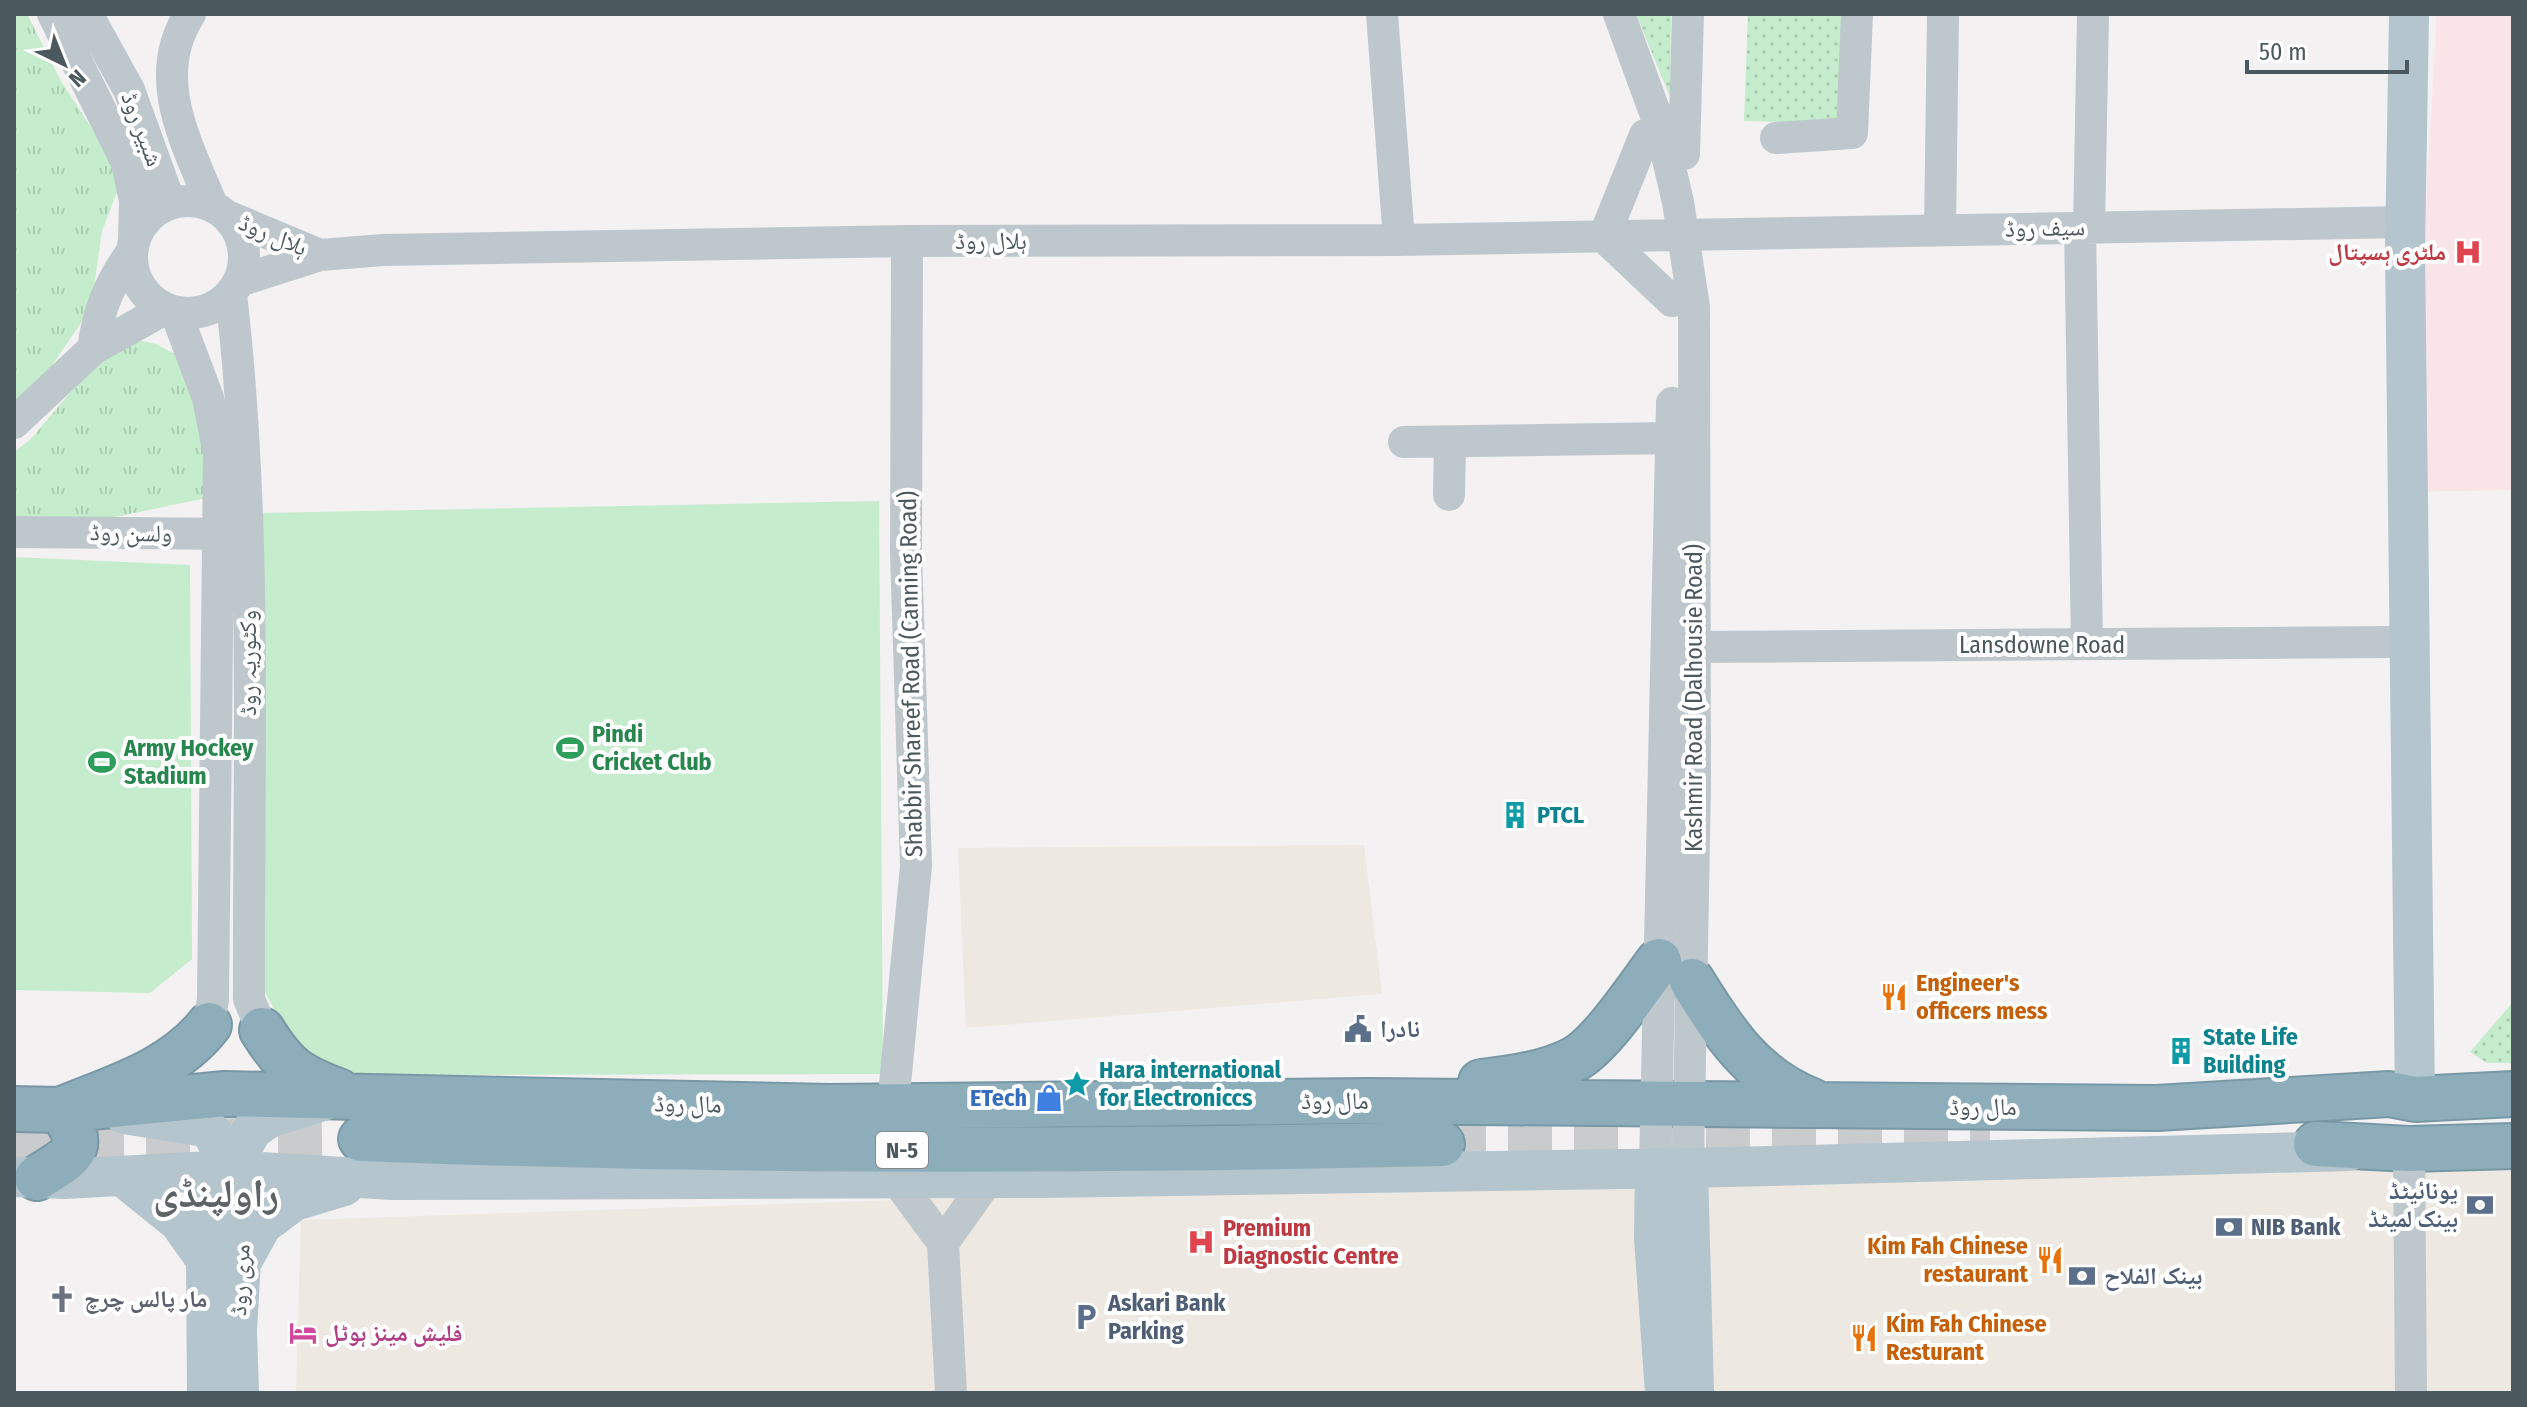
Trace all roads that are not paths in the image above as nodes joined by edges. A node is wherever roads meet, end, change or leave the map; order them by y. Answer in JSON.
{"nodes":[{"id":1,"x":53,"y":14,"type":"edge"},
{"id":2,"x":87,"y":14,"type":"edge"},
{"id":3,"x":190,"y":14,"type":"edge"},
{"id":4,"x":1382,"y":14,"type":"edge"},
{"id":5,"x":1601,"y":14,"type":"edge"},
{"id":6,"x":1619,"y":14,"type":"edge"},
{"id":7,"x":1688,"y":14,"type":"edge"},
{"id":8,"x":1857,"y":14,"type":"edge"},
{"id":9,"x":1943,"y":14,"type":"edge"},
{"id":10,"x":2093,"y":14,"type":"edge"},
{"id":11,"x":2390,"y":14,"type":"edge"},
{"id":12,"x":2409,"y":14,"type":"edge"},
{"id":13,"x":1645,"y":135,"type":"junction"},
{"id":14,"x":1776,"y":138,"type":"dead end"},
{"id":15,"x":1684,"y":154,"type":"dead end"},
{"id":16,"x":170,"y":203,"type":"junction"},
{"id":17,"x":219,"y":210,"type":"junction"},
{"id":18,"x":2396,"y":222,"type":"junction"},
{"id":19,"x":2085,"y":227,"type":"junction"},
{"id":20,"x":1940,"y":230,"type":"junction"},
{"id":21,"x":1742,"y":233,"type":"junction"},
{"id":22,"x":1672,"y":234,"type":"junction"},
{"id":23,"x":1604,"y":237,"type":"junction"},
{"id":24,"x":1399,"y":240,"type":"junction"},
{"id":25,"x":907,"y":241,"type":"junction"},
{"id":26,"x":132,"y":247,"type":"junction"},
{"id":27,"x":320,"y":255,"type":"junction"},
{"id":28,"x":235,"y":288,"type":"junction"},
{"id":29,"x":1682,"y":293,"type":"junction"},
{"id":30,"x":170,"y":311,"type":"junction"},
{"id":31,"x":93,"y":349,"type":"junction"},
{"id":32,"x":14,"y":423,"type":"edge"},
{"id":33,"x":1672,"y":438,"type":"junction"},
{"id":34,"x":1404,"y":442,"type":"dead end"},
{"id":35,"x":1450,"y":444,"type":"junction"},
{"id":36,"x":1449,"y":495,"type":"dead end"},
{"id":37,"x":14,"y":532,"type":"edge"},
{"id":38,"x":234,"y":534,"type":"junction"},
{"id":39,"x":2390,"y":642,"type":"junction"},
{"id":40,"x":2087,"y":644,"type":"junction"},
{"id":41,"x":1694,"y":647,"type":"junction"},
{"id":42,"x":1675,"y":971,"type":"junction"},
{"id":43,"x":209,"y":1025,"type":"joint"},
{"id":44,"x":262,"y":1030,"type":"joint"},
{"id":45,"x":2513,"y":1094,"type":"edge"},
{"id":46,"x":347,"y":1095,"type":"junction"},
{"id":47,"x":2402,"y":1096,"type":"junction"},
{"id":48,"x":1369,"y":1101,"type":"junction"},
{"id":49,"x":1673,"y":1101,"type":"junction"},
{"id":50,"x":1822,"y":1104,"type":"junction"},
{"id":51,"x":893,"y":1105,"type":"junction"},
{"id":52,"x":14,"y":1109,"type":"edge"},
{"id":53,"x":60,"y":1110,"type":"junction"},
{"id":54,"x":361,"y":1139,"type":"tunnel mouth"},
{"id":55,"x":1442,"y":1144,"type":"tunnel mouth"},
{"id":56,"x":2513,"y":1146,"type":"edge"},
{"id":57,"x":2409,"y":1149,"type":"junction"},
{"id":58,"x":1753,"y":1165,"type":"junction"},
{"id":59,"x":1602,"y":1167,"type":"junction"},
{"id":60,"x":1672,"y":1168,"type":"junction"},
{"id":61,"x":229,"y":1170,"type":"junction"},
{"id":62,"x":122,"y":1176,"type":"junction"},
{"id":63,"x":26,"y":1177,"type":"edge"},
{"id":64,"x":895,"y":1178,"type":"junction"},
{"id":65,"x":989,"y":1178,"type":"junction"},
{"id":66,"x":392,"y":1180,"type":"junction"},
{"id":67,"x":1673,"y":1237,"type":"junction"},
{"id":68,"x":943,"y":1243,"type":"junction"},
{"id":69,"x":223,"y":1262,"type":"junction"},
{"id":70,"x":207,"y":1393,"type":"edge"},
{"id":71,"x":239,"y":1393,"type":"edge"},
{"id":72,"x":951,"y":1393,"type":"edge"},
{"id":73,"x":1665,"y":1393,"type":"edge"},
{"id":74,"x":1694,"y":1393,"type":"edge"},
{"id":75,"x":2411,"y":1393,"type":"edge"}],
"edges":[{"from":1,"to":26,"type":"street","name":"شبیر روڈ"},
{"from":2,"to":16,"type":"street","name":"شبیر روڈ"},
{"from":3,"to":17,"type":"street"},
{"from":4,"to":24,"type":"street"},
{"from":5,"to":13,"type":"street","name":"Kashmir Road (Dalhousie Road)"},
{"from":6,"to":22,"type":"street","name":"Kashmir Road (Dalhousie Road)"},
{"from":7,"to":15,"type":"street"},
{"from":8,"to":14,"type":"street"},
{"from":9,"to":20,"type":"street"},
{"from":10,"to":19,"type":"street"},
{"from":11,"to":18,"type":"main road"},
{"from":12,"to":18,"type":"main road"},
{"from":13,"to":22,"type":"street","name":"Kashmir Road (Dalhousie Road)"},
{"from":13,"to":23,"type":"street"},
{"from":16,"to":17,"type":"street"},
{"from":16,"to":26,"type":"street"},
{"from":17,"to":27,"type":"street","name":"ہلال روڈ"},
{"from":17,"to":28,"type":"street"},
{"from":18,"to":19,"type":"street","name":"سیف روڈ"},
{"from":18,"to":39,"type":"main road"},
{"from":18,"to":47,"type":"main road"},
{"from":19,"to":20,"type":"street","name":"سیف روڈ"},
{"from":19,"to":40,"type":"street"},
{"from":20,"to":21,"type":"street","name":"سیف روڈ"},
{"from":21,"to":22,"type":"street","name":"سیف روڈ"},
{"from":21,"to":29,"type":"street"},
{"from":22,"to":23,"type":"street","name":"ہلال روڈ"},
{"from":22,"to":29,"type":"street","name":"Kashmir Road (Dalhousie Road)"},
{"from":23,"to":24,"type":"street","name":"ہلال روڈ"},
{"from":23,"to":29,"type":"street"},
{"from":24,"to":25,"type":"street","name":"ہلال روڈ"},
{"from":25,"to":27,"type":"street","name":"ہلال روڈ"},
{"from":25,"to":51,"type":"street","name":"Shabbir Shareef Road (Canning Road)"},
{"from":26,"to":30,"type":"street"},
{"from":26,"to":31,"type":"street"},
{"from":27,"to":28,"type":"street","name":"ہلال روڈ"},
{"from":28,"to":30,"type":"street"},
{"from":28,"to":38,"type":"street","name":"وکٹوریہ روڈ"},
{"from":29,"to":33,"type":"street","name":"Kashmir Road (Dalhousie Road)"},
{"from":29,"to":41,"type":"street","name":"Kashmir Road (Dalhousie Road)"},
{"from":30,"to":31,"type":"street"},
{"from":30,"to":38,"type":"street","name":"وکٹوریہ روڈ"},
{"from":31,"to":32,"type":"street"},
{"from":33,"to":35,"type":"street"},
{"from":33,"to":42,"type":"street","name":"Kashmir Road (Dalhousie Road)"},
{"from":34,"to":35,"type":"street"},
{"from":35,"to":36,"type":"street"},
{"from":37,"to":38,"type":"street","name":"ولسن روڈ"},
{"from":38,"to":43,"type":"street","name":"وکٹوریہ روڈ"},
{"from":38,"to":44,"type":"street","name":"وکٹوریہ روڈ"},
{"from":39,"to":40,"type":"street","name":"Lansdowne Road"},
{"from":39,"to":47,"type":"main road"},
{"from":40,"to":41,"type":"street","name":"Lansdowne Road"},
{"from":41,"to":42,"type":"street","name":"Kashmir Road (Dalhousie Road)"},
{"from":42,"to":48,"type":"highway"},
{"from":42,"to":49,"type":"street","name":"Kashmir Road (Dalhousie Road)"},
{"from":42,"to":50,"type":"highway"},
{"from":43,"to":53,"type":"highway"},
{"from":44,"to":46,"type":"highway"},
{"from":45,"to":47,"type":"highway","name":"مال روڈ","number":"N-5"},
{"from":46,"to":51,"type":"highway","name":"مال روڈ","number":"N-5"},
{"from":46,"to":53,"type":"highway","name":"مال روڈ","number":"N-5"},
{"from":46,"to":61,"type":"main road"},
{"from":47,"to":50,"type":"highway","name":"مال روڈ","number":"N-5"},
{"from":47,"to":57,"type":"highway"},
{"from":48,"to":49,"type":"highway","name":"مال روڈ","number":"N-5"},
{"from":48,"to":51,"type":"highway","name":"مال روڈ","number":"N-5"},
{"from":49,"to":50,"type":"highway","name":"مال روڈ","number":"N-5"},
{"from":49,"to":60,"type":"street","name":"Kashmir Road (Dalhousie Road)"},
{"from":52,"to":53,"type":"highway","name":"مال روڈ","number":"N-5"},
{"from":53,"to":61,"type":"main road","name":"مری روڈ"},
{"from":53,"to":63,"type":"highway"},
{"from":54,"to":55,"type":"highway","name":"مال روڈ","number":"N-5"},
{"from":56,"to":57,"type":"highway"},
{"from":57,"to":58,"type":"main road"},
{"from":57,"to":75,"type":"street"},
{"from":58,"to":60,"type":"main road"},
{"from":58,"to":67,"type":"main road"},
{"from":59,"to":60,"type":"main road"},
{"from":59,"to":65,"type":"main road"},
{"from":59,"to":67,"type":"main road"},
{"from":60,"to":67,"type":"main road","name":"Kashmir Road (Dalhousie Road)"},
{"from":61,"to":62,"type":"main road"},
{"from":61,"to":66,"type":"main road"},
{"from":61,"to":69,"type":"main road","name":"مری روڈ"},
{"from":62,"to":63,"type":"main road"},
{"from":62,"to":69,"type":"main road"},
{"from":64,"to":65,"type":"main road"},
{"from":64,"to":66,"type":"main road"},
{"from":64,"to":68,"type":"street"},
{"from":65,"to":68,"type":"street"},
{"from":66,"to":69,"type":"main road"},
{"from":67,"to":73,"type":"main road","name":"Kashmir Road (Dalhousie Road)"},
{"from":67,"to":74,"type":"main road","name":"Kashmir Road (Dalhousie Road)"},
{"from":68,"to":72,"type":"street"},
{"from":69,"to":70,"type":"main road","name":"مری روڈ"},
{"from":69,"to":71,"type":"main road","name":"مری روڈ"}]}
